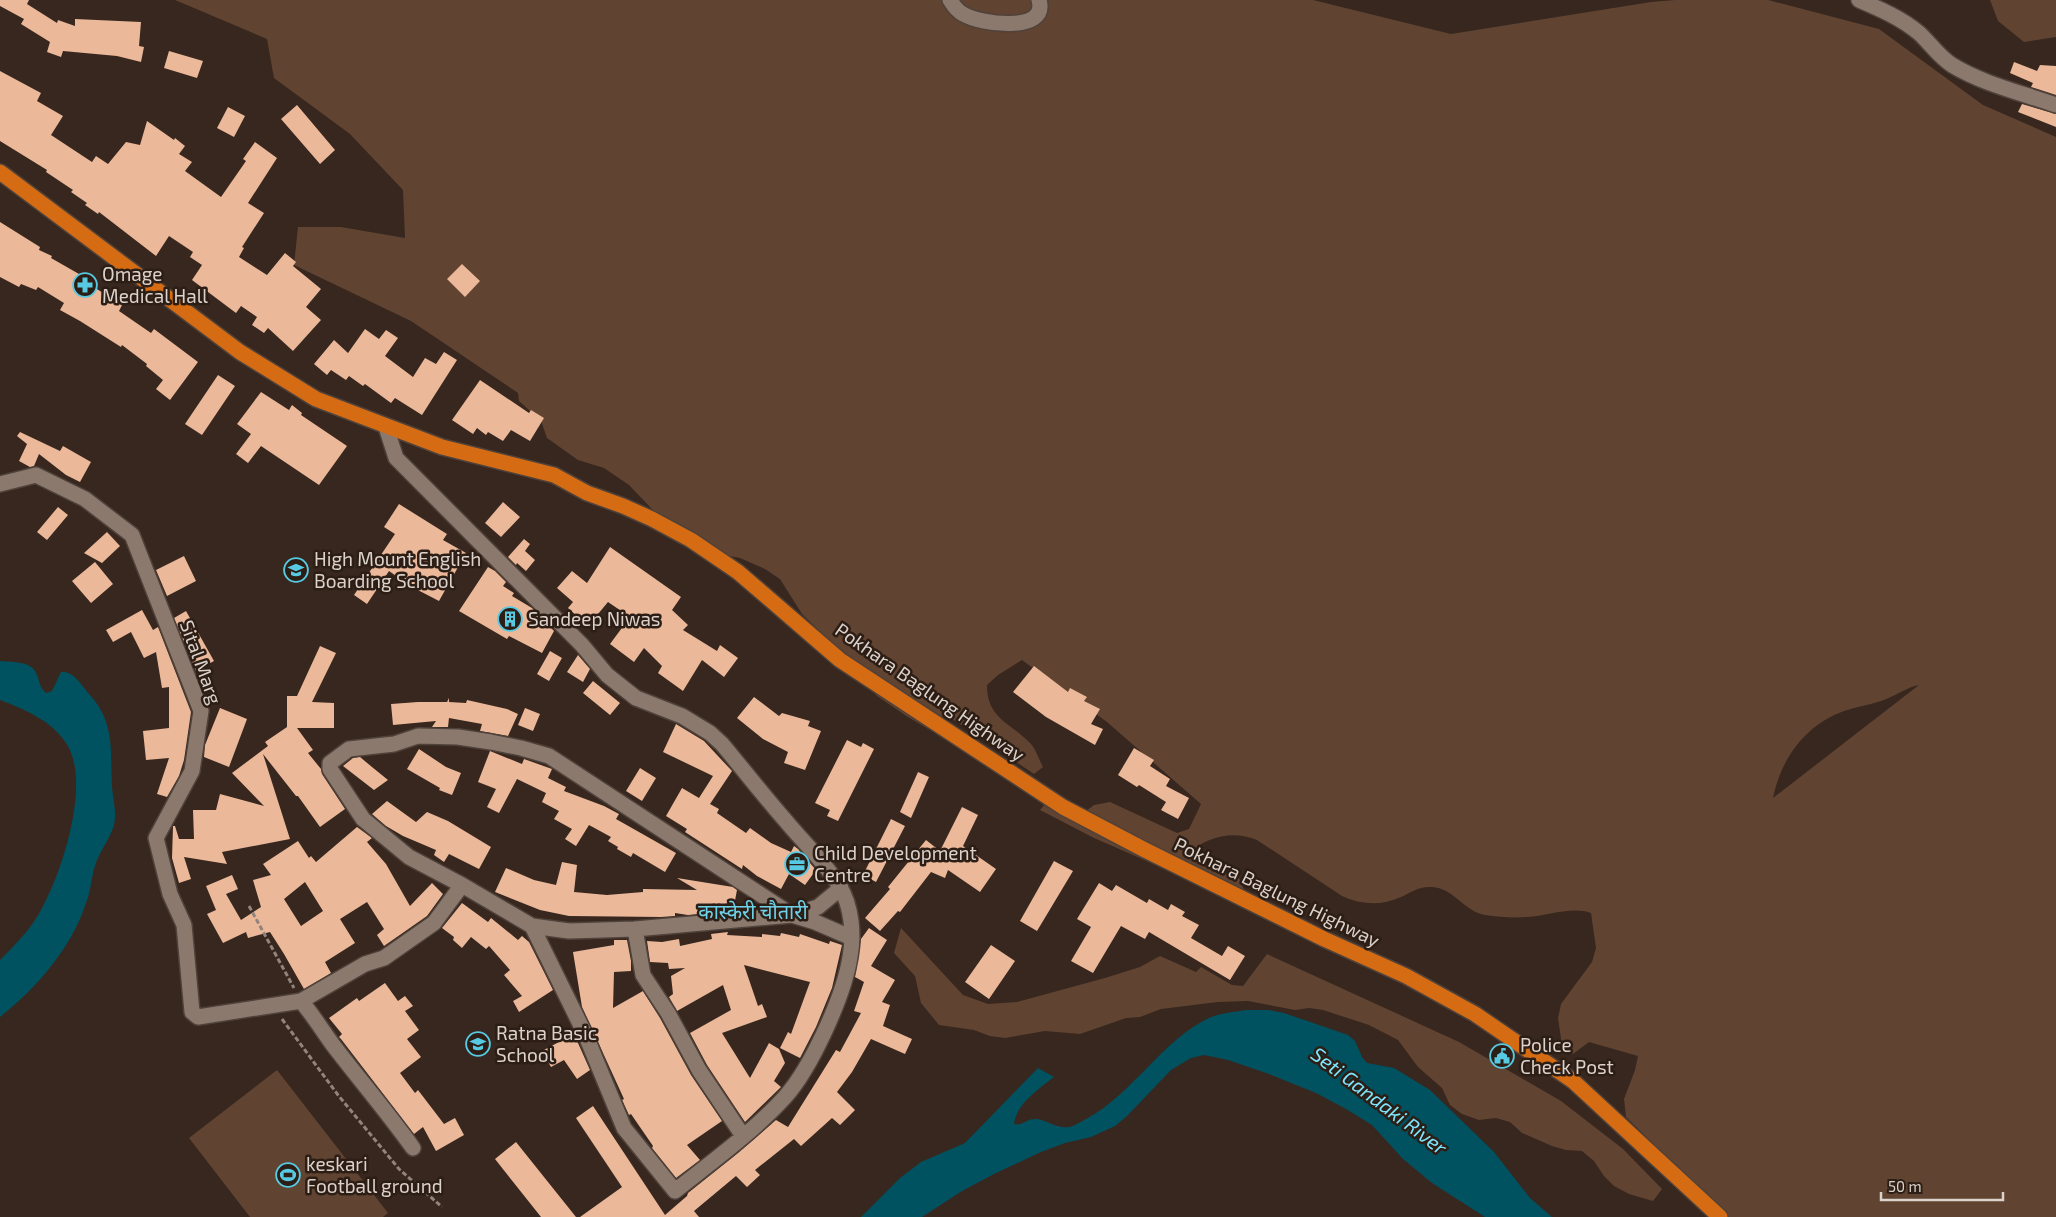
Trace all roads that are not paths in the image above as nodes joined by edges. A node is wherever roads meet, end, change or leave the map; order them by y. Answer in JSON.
{"nodes":[{"id":1,"x":950,"y":0,"type":"edge"},
{"id":2,"x":1038,"y":0,"type":"edge"},
{"id":3,"x":1859,"y":0,"type":"edge"},
{"id":4,"x":2056,"y":105,"type":"edge"},
{"id":5,"x":0,"y":172,"type":"edge"},
{"id":6,"x":386,"y":426,"type":"junction"},
{"id":7,"x":0,"y":484,"type":"edge"},
{"id":8,"x":462,"y":884,"type":"junction"},
{"id":9,"x":841,"y":888,"type":"junction"},
{"id":10,"x":792,"y":915,"type":"junction"},
{"id":11,"x":532,"y":926,"type":"junction"},
{"id":12,"x":635,"y":929,"type":"junction"},
{"id":13,"x":852,"y":938,"type":"junction"},
{"id":14,"x":301,"y":1002,"type":"junction"},
{"id":15,"x":743,"y":1136,"type":"junction"},
{"id":16,"x":413,"y":1148,"type":"dead end"},
{"id":17,"x":1720,"y":1217,"type":"edge"}],
"edges":[{"from":1,"to":2,"type":"street"},
{"from":3,"to":4,"type":"street"},
{"from":5,"to":6,"type":"highway","name":"Pokhara Baglung Highway"},
{"from":6,"to":9,"type":"street"},
{"from":6,"to":17,"type":"highway","name":"Pokhara Baglung Highway"},
{"from":7,"to":14,"type":"street","name":"Sital Marg"},
{"from":8,"to":10,"type":"street"},
{"from":8,"to":11,"type":"street"},
{"from":8,"to":14,"type":"street"},
{"from":9,"to":10,"type":"street"},
{"from":9,"to":13,"type":"street"},
{"from":10,"to":12,"type":"street"},
{"from":10,"to":13,"type":"street"},
{"from":11,"to":12,"type":"street"},
{"from":11,"to":15,"type":"street"},
{"from":12,"to":15,"type":"street"},
{"from":13,"to":15,"type":"street"},
{"from":14,"to":16,"type":"street"}]}
